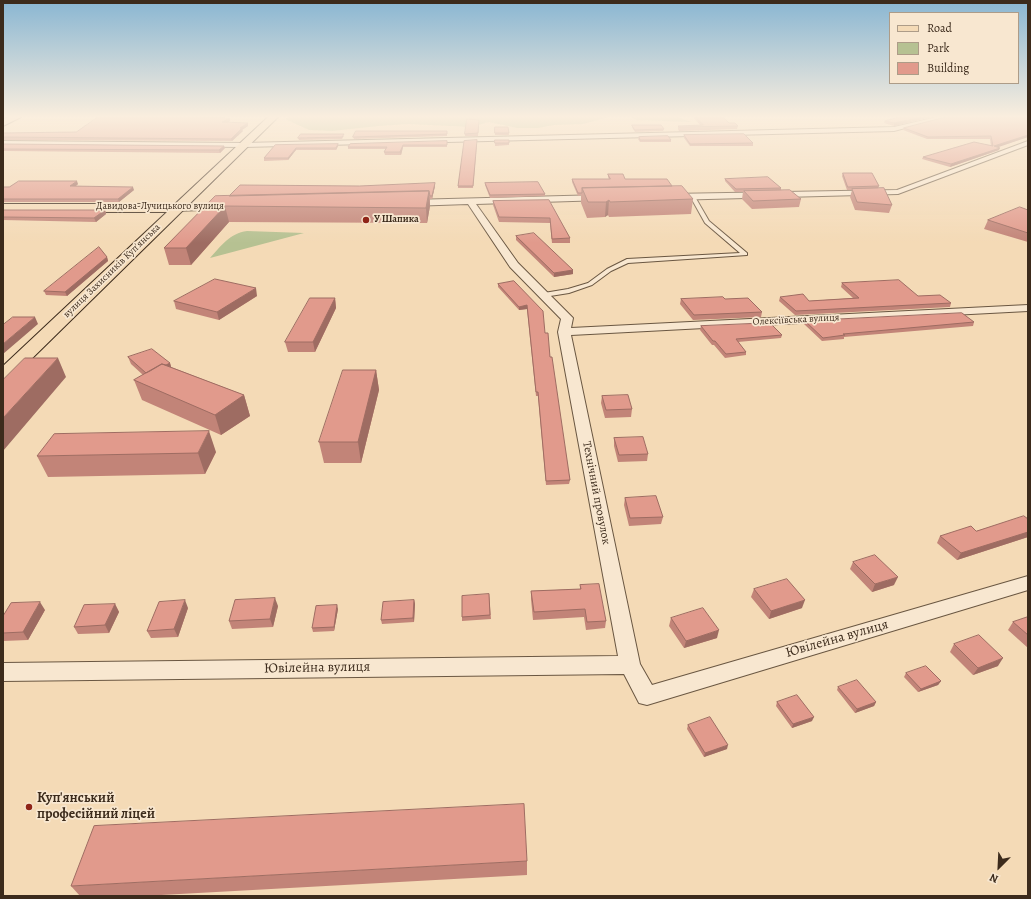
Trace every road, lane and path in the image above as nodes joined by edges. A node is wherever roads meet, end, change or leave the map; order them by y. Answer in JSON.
{"nodes":[{"id":1,"x":229,"y":159,"type":"edge"},
{"id":2,"x":988,"y":159,"type":"edge"},
{"id":3,"x":692,"y":196,"type":"junction"},
{"id":4,"x":660,"y":197,"type":"edge"},
{"id":5,"x":613,"y":198,"type":"edge"},
{"id":6,"x":470,"y":201,"type":"junction"},
{"id":7,"x":400,"y":203,"type":"edge"},
{"id":8,"x":235,"y":207,"type":"edge"},
{"id":9,"x":3,"y":208,"type":"edge"},
{"id":10,"x":177,"y":208,"type":"junction"},
{"id":11,"x":544,"y":295,"type":"junction"},
{"id":12,"x":1028,"y":308,"type":"edge"},
{"id":13,"x":564,"y":332,"type":"junction"},
{"id":14,"x":3,"y":376,"type":"edge"},
{"id":15,"x":1028,"y":583,"type":"edge"},
{"id":16,"x":630,"y":665,"type":"junction"},
{"id":17,"x":3,"y":672,"type":"edge"},
{"id":18,"x":647,"y":696,"type":"joint"}],
"edges":[{"from":1,"to":10,"type":"main road","name":"вулиця Захисників Куп'янська"},
{"from":2,"to":3,"type":"street"},
{"from":3,"to":4,"type":"street"},
{"from":3,"to":11,"type":"lane"},
{"from":5,"to":6,"type":"street"},
{"from":6,"to":7,"type":"street"},
{"from":6,"to":11,"type":"street","name":"Технічний провулок"},
{"from":8,"to":10,"type":"street","name":"Давидова-Лучицького вулиця"},
{"from":9,"to":10,"type":"main road","name":"Давидова-Лучицького вулиця"},
{"from":10,"to":14,"type":"main road","name":"вулиця Захисників Куп'янська"},
{"from":11,"to":13,"type":"street","name":"Технічний провулок"},
{"from":12,"to":13,"type":"street","name":"Олексіївська вулиця"},
{"from":13,"to":16,"type":"street","name":"Технічний провулок"},
{"from":15,"to":18,"type":"street","name":"Ювілейна вулиця"},
{"from":16,"to":17,"type":"street","name":"Ювілейна вулиця"},
{"from":16,"to":18,"type":"street","name":"Технічний провулок"}]}
